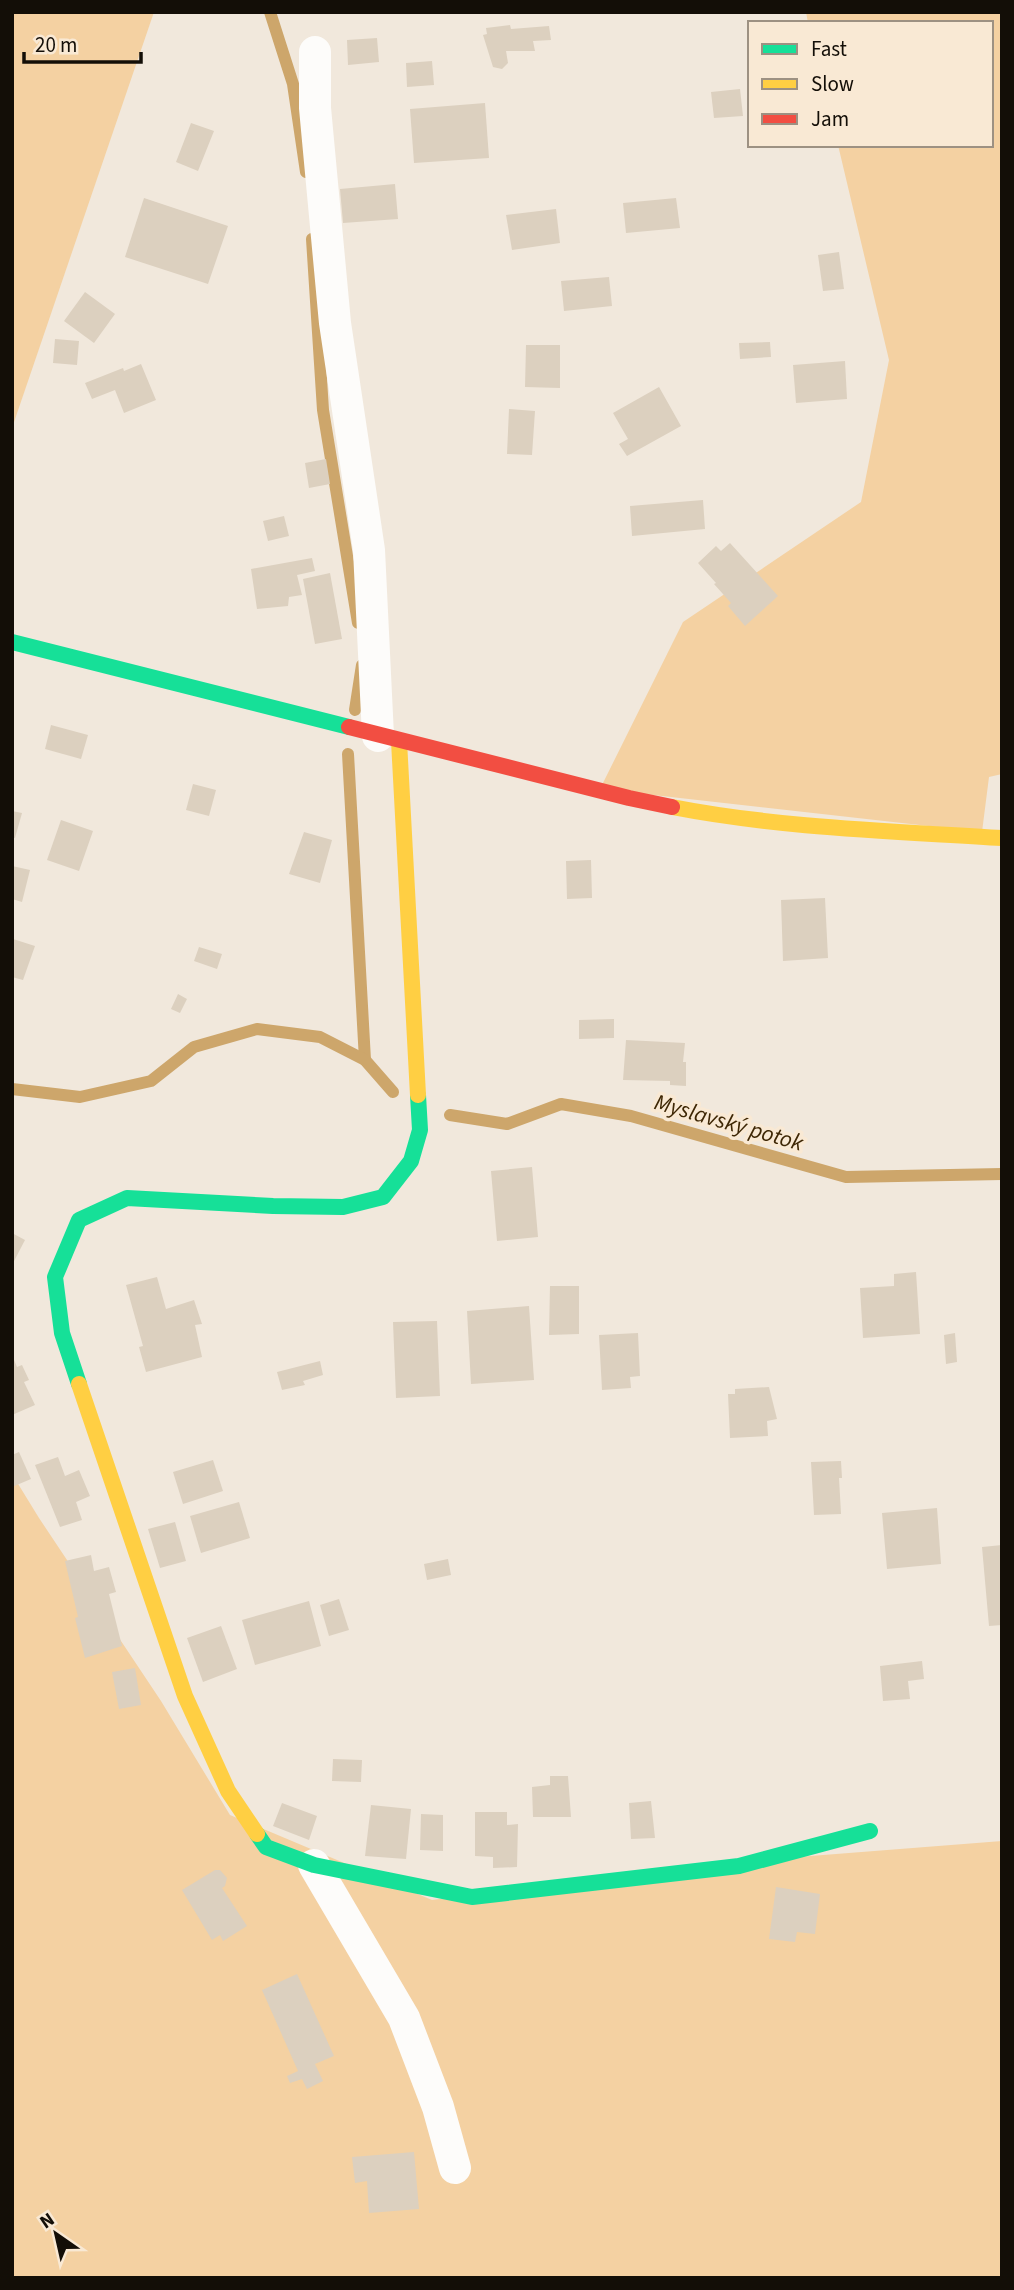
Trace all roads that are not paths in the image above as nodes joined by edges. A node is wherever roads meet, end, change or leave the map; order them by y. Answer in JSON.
{"nodes":[{"id":1,"x":315,"y":52,"type":"dead end"},
{"id":2,"x":12,"y":642,"type":"edge"},
{"id":3,"x":388,"y":738,"type":"junction"},
{"id":4,"x":1002,"y":838,"type":"edge"},
{"id":5,"x":870,"y":1831,"type":"dead end"},
{"id":6,"x":314,"y":1865,"type":"junction"},
{"id":7,"x":454,"y":2168,"type":"dead end"}],
"edges":[{"from":1,"to":3,"type":"street"},
{"from":2,"to":3,"type":"street"},
{"from":3,"to":4,"type":"street"},
{"from":3,"to":6,"type":"street"},
{"from":5,"to":6,"type":"street"},
{"from":6,"to":7,"type":"street"}]}
